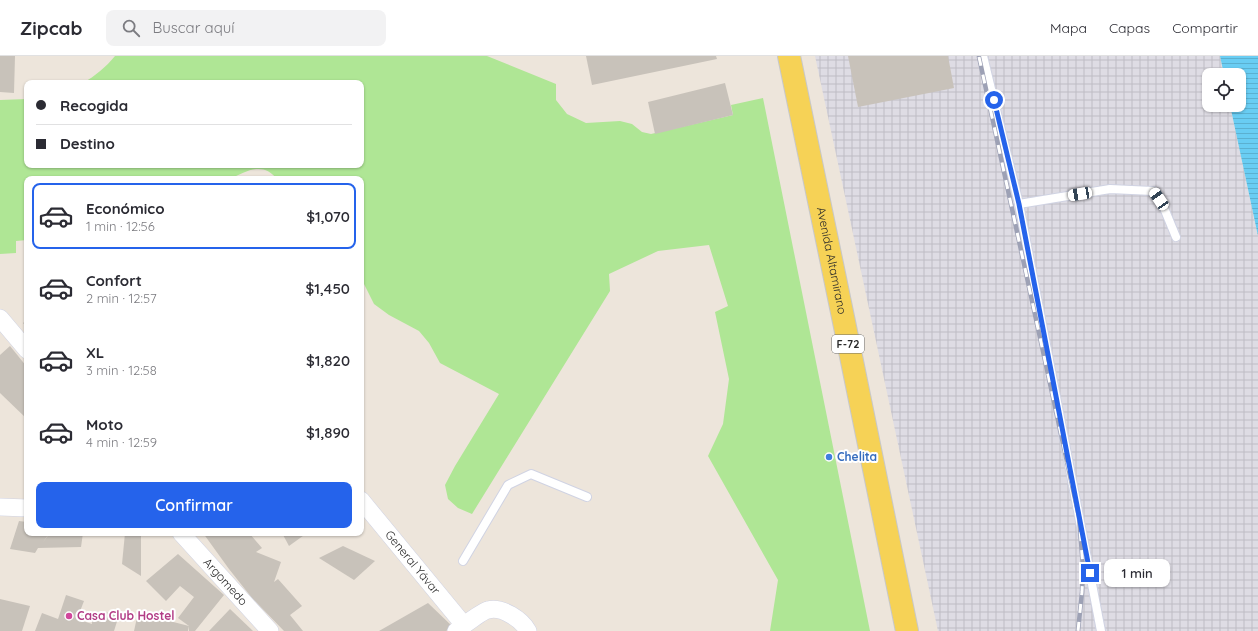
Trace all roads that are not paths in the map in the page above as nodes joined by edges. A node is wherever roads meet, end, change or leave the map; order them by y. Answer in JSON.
{"nodes":[{"id":1,"x":789,"y":56,"type":"edge"},
{"id":2,"x":983,"y":56,"type":"edge"},
{"id":3,"x":1019,"y":204,"type":"junction"},
{"id":4,"x":1176,"y":237,"type":"dead end"},
{"id":5,"x":0,"y":318,"type":"edge"},
{"id":6,"x":24,"y":346,"type":"edge"},
{"id":7,"x":587,"y":498,"type":"dead end"},
{"id":8,"x":364,"y":504,"type":"edge"},
{"id":9,"x":0,"y":507,"type":"edge"},
{"id":10,"x":24,"y":508,"type":"edge"},
{"id":11,"x":184,"y":536,"type":"edge"},
{"id":12,"x":463,"y":561,"type":"dead end"},
{"id":13,"x":460,"y":628,"type":"edge"},
{"id":14,"x":270,"y":631,"type":"edge"},
{"id":15,"x":528,"y":631,"type":"edge"},
{"id":16,"x":907,"y":631,"type":"edge"},
{"id":17,"x":1101,"y":631,"type":"edge"}],
"edges":[{"from":1,"to":16,"type":"main road","name":"Avenida Altamirano","number":"F-72"},
{"from":2,"to":3,"type":"lane"},
{"from":3,"to":4,"type":"lane"},
{"from":3,"to":17,"type":"lane"},
{"from":5,"to":6,"type":"street"},
{"from":7,"to":12,"type":"lane"},
{"from":8,"to":13,"type":"street","name":"General Yávar"},
{"from":9,"to":10,"type":"street"},
{"from":11,"to":14,"type":"street","name":"Argomedo"},
{"from":13,"to":15,"type":"street"}]}
